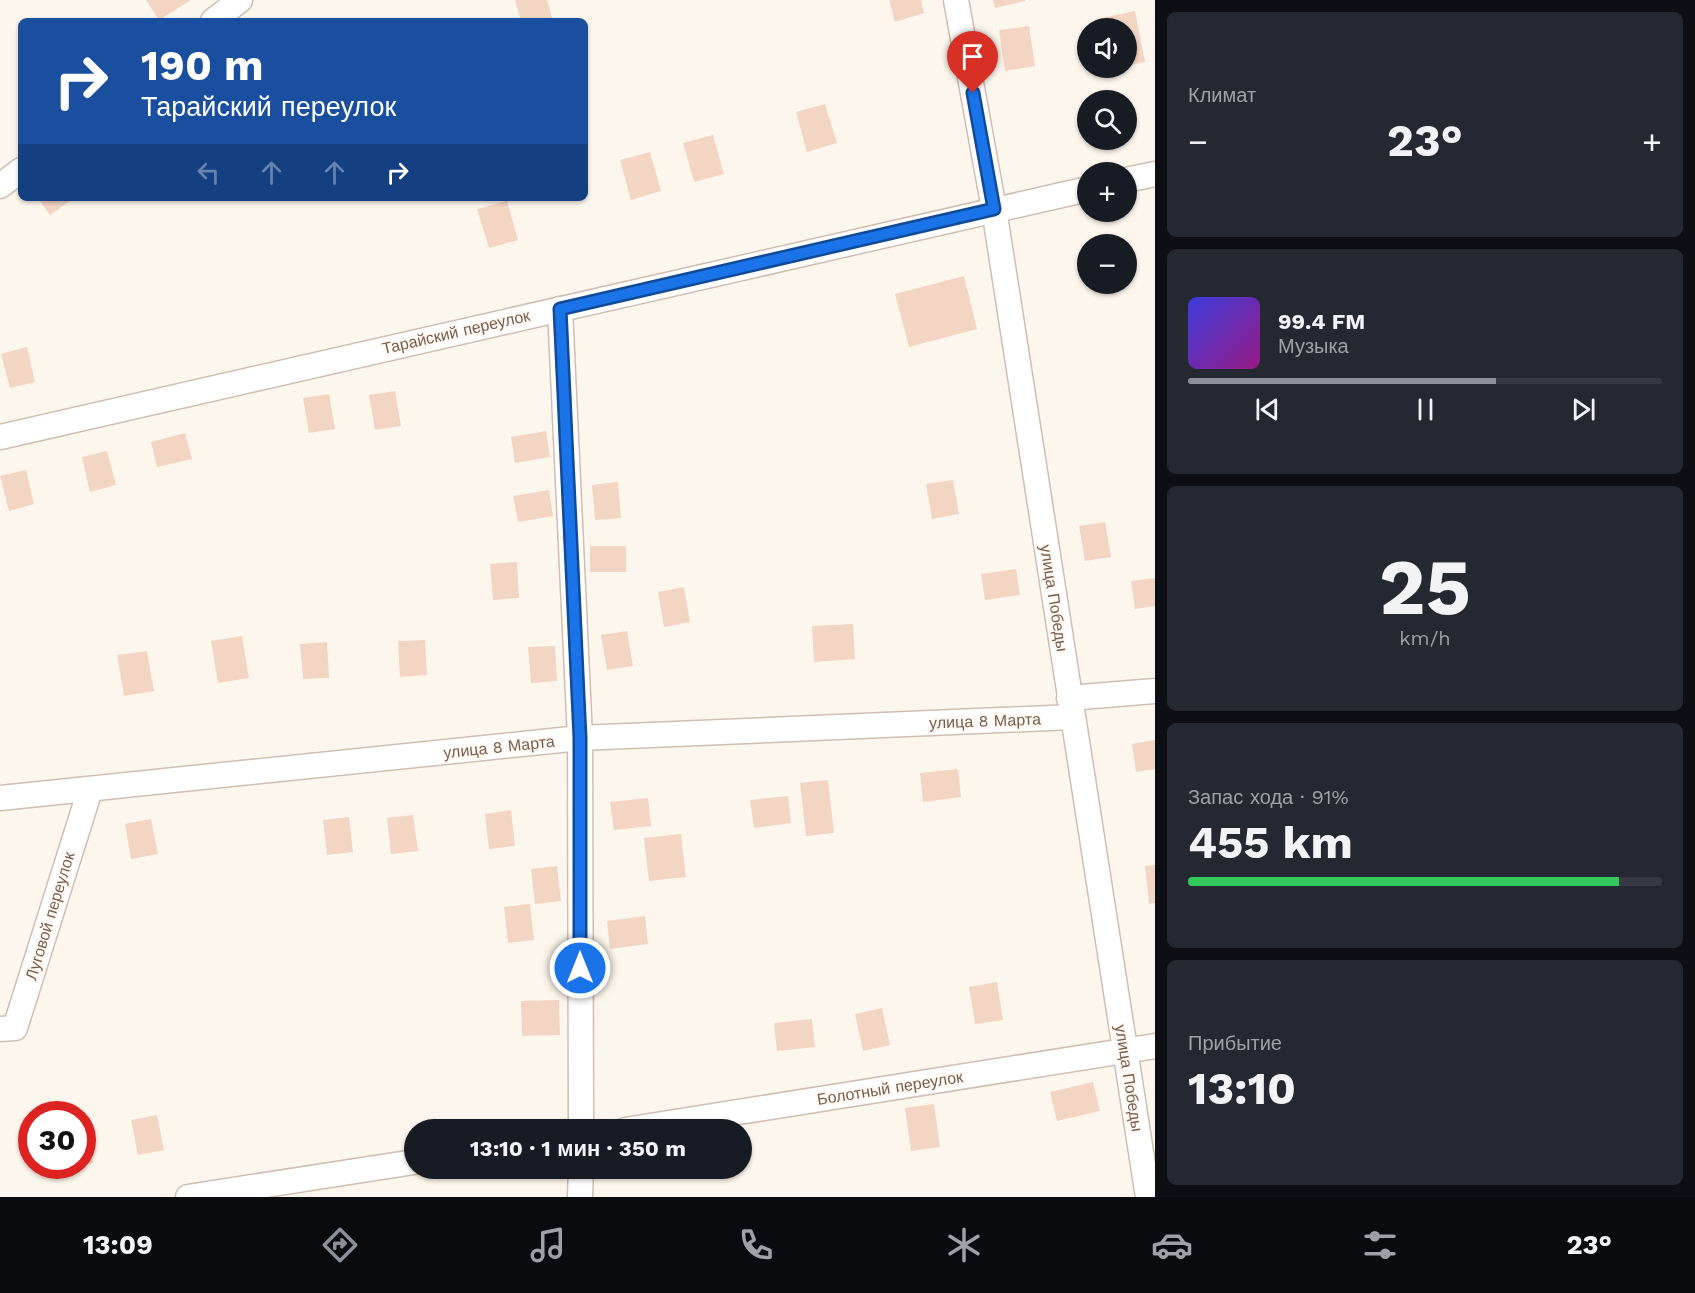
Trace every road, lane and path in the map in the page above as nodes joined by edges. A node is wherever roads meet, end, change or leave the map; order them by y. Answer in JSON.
{"nodes":[{"id":1,"x":240,"y":0,"type":"edge"},
{"id":2,"x":956,"y":0,"type":"edge"},
{"id":3,"x":217,"y":18,"type":"edge"},
{"id":4,"x":18,"y":172,"type":"edge"},
{"id":5,"x":1155,"y":174,"type":"edge"},
{"id":6,"x":1137,"y":178,"type":"edge"},
{"id":7,"x":0,"y":186,"type":"edge"},
{"id":8,"x":1077,"y":191,"type":"edge"},
{"id":9,"x":994,"y":209,"type":"junction"},
{"id":10,"x":560,"y":309,"type":"junction"},
{"id":11,"x":0,"y":436,"type":"edge"},
{"id":12,"x":1155,"y":691,"type":"edge"},
{"id":13,"x":1071,"y":708,"type":"junction"},
{"id":14,"x":580,"y":738,"type":"junction"},
{"id":15,"x":90,"y":790,"type":"junction"},
{"id":16,"x":0,"y":798,"type":"edge"},
{"id":17,"x":0,"y":1029,"type":"edge"},
{"id":18,"x":1155,"y":1046,"type":"edge"},
{"id":19,"x":1124,"y":1052,"type":"junction"},
{"id":20,"x":581,"y":1119,"type":"edge"},
{"id":21,"x":695,"y":1119,"type":"edge"},
{"id":22,"x":404,"y":1164,"type":"edge"},
{"id":23,"x":580,"y":1179,"type":"edge"},
{"id":24,"x":188,"y":1197,"type":"edge"},
{"id":25,"x":580,"y":1197,"type":"edge"},
{"id":26,"x":1148,"y":1197,"type":"edge"}],
"edges":[{"from":1,"to":3,"type":"street"},
{"from":2,"to":9,"type":"street","name":"улица Победы"},
{"from":4,"to":7,"type":"street"},
{"from":5,"to":6,"type":"street"},
{"from":8,"to":9,"type":"street","name":"Тарайский переулок"},
{"from":9,"to":10,"type":"street","name":"Тарайский переулок"},
{"from":9,"to":13,"type":"street","name":"улица Победы"},
{"from":10,"to":11,"type":"street","name":"Тарайский переулок"},
{"from":10,"to":14,"type":"street"},
{"from":12,"to":13,"type":"street","name":"улица 8 Марта"},
{"from":13,"to":14,"type":"street","name":"улица 8 Марта"},
{"from":13,"to":19,"type":"street","name":"улица Победы"},
{"from":14,"to":15,"type":"street","name":"улица 8 Марта"},
{"from":14,"to":20,"type":"street"},
{"from":15,"to":16,"type":"street","name":"улица 8 Марта"},
{"from":15,"to":17,"type":"street","name":"Луговой переулок"},
{"from":18,"to":19,"type":"street","name":"Болотный переулок"},
{"from":19,"to":21,"type":"street","name":"Болотный переулок"},
{"from":19,"to":26,"type":"street","name":"улица Победы"},
{"from":22,"to":24,"type":"street"},
{"from":23,"to":25,"type":"street"}]}
